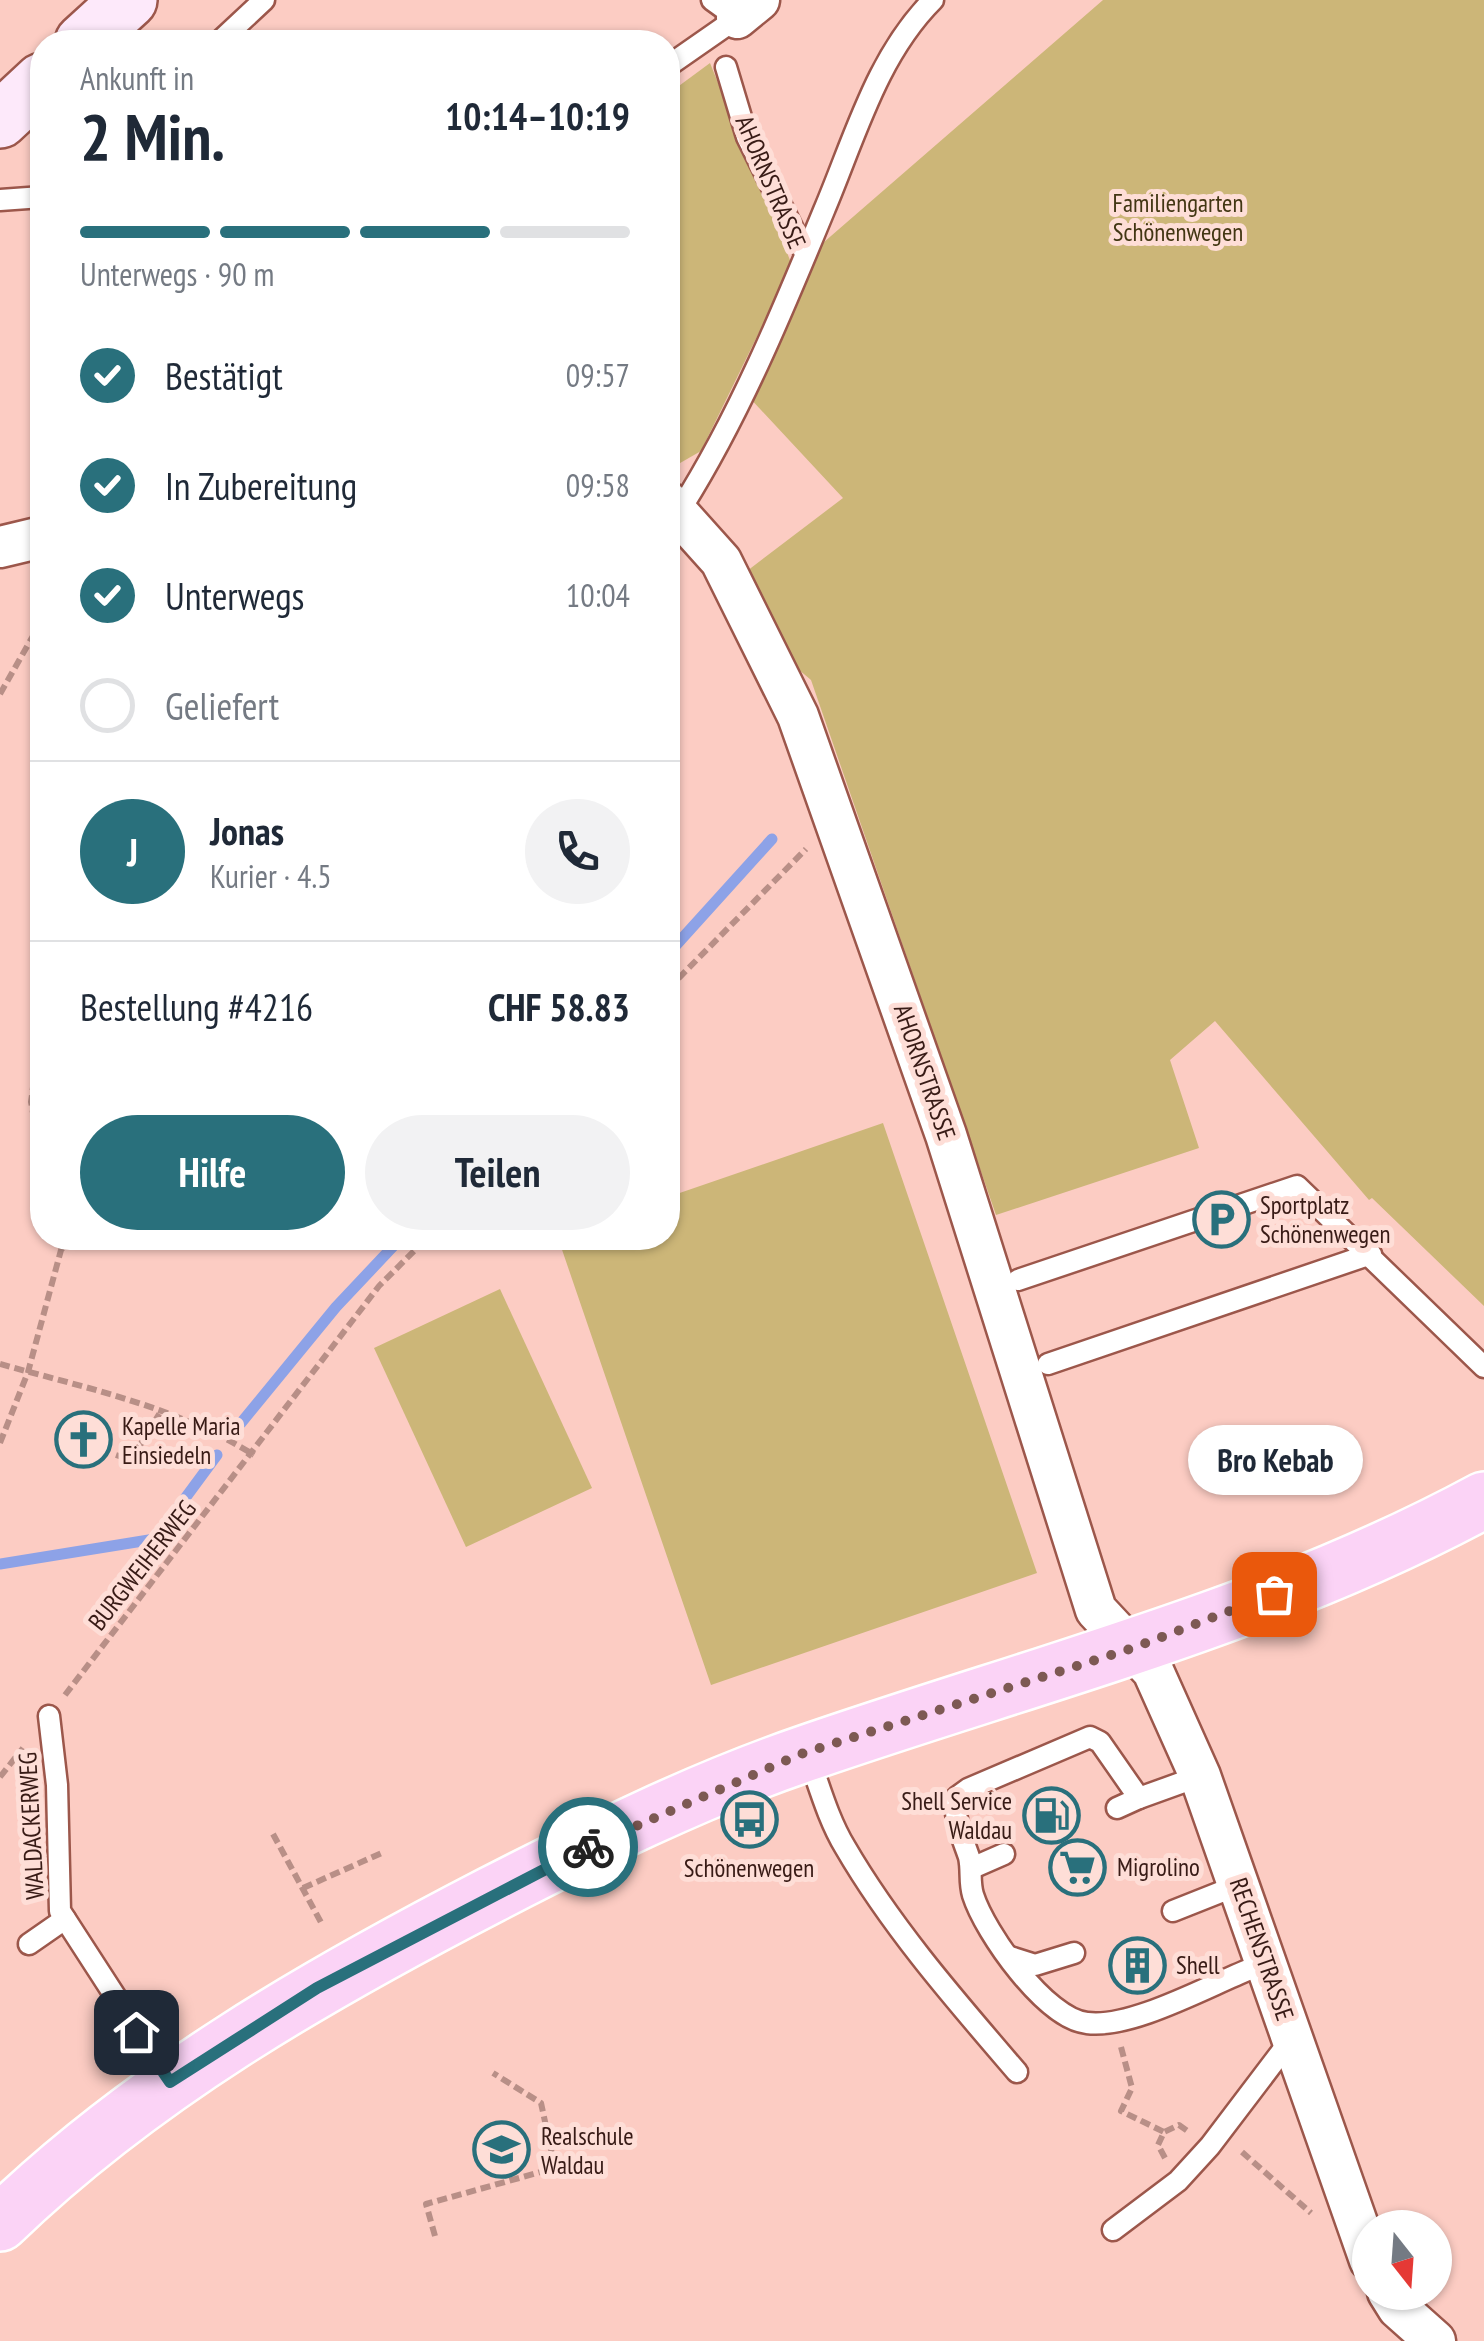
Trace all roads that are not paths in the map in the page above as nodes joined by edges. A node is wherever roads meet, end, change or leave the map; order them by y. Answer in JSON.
{"nodes":[{"id":1,"x":129,"y":0,"type":"edge"},
{"id":2,"x":264,"y":0,"type":"edge"},
{"id":3,"x":933,"y":0,"type":"edge"},
{"id":4,"x":736,"y":6,"type":"edge"},
{"id":5,"x":97,"y":30,"type":"edge"},
{"id":6,"x":232,"y":30,"type":"edge"},
{"id":7,"x":680,"y":55,"type":"edge"},
{"id":8,"x":726,"y":67,"type":"dead end"},
{"id":9,"x":30,"y":91,"type":"edge"},
{"id":10,"x":0,"y":120,"type":"edge"},
{"id":11,"x":30,"y":198,"type":"edge"},
{"id":12,"x":0,"y":200,"type":"edge"},
{"id":13,"x":806,"y":253,"type":"junction"},
{"id":14,"x":680,"y":499,"type":"edge"},
{"id":15,"x":680,"y":513,"type":"edge"},
{"id":16,"x":30,"y":540,"type":"edge"},
{"id":17,"x":0,"y":547,"type":"edge"},
{"id":18,"x":1371,"y":1254,"type":"junction"},
{"id":19,"x":1018,"y":1280,"type":"dead end"},
{"id":20,"x":1048,"y":1364,"type":"dead end"},
{"id":21,"x":1484,"y":1367,"type":"edge"},
{"id":22,"x":1484,"y":1500,"type":"edge"},
{"id":23,"x":1133,"y":1648,"type":"junction"},
{"id":24,"x":49,"y":1716,"type":"road end"},
{"id":25,"x":807,"y":1753,"type":"junction"},
{"id":26,"x":1200,"y":1776,"type":"junction"},
{"id":27,"x":1139,"y":1798,"type":"junction"},
{"id":28,"x":1117,"y":1808,"type":"dead end"},
{"id":29,"x":1004,"y":1854,"type":"dead end"},
{"id":30,"x":972,"y":1868,"type":"junction"},
{"id":31,"x":1241,"y":1884,"type":"junction"},
{"id":32,"x":1173,"y":1911,"type":"dead end"},
{"id":33,"x":64,"y":1919,"type":"junction"},
{"id":34,"x":30,"y":1944,"type":"dead end"},
{"id":35,"x":1074,"y":1953,"type":"dead end"},
{"id":36,"x":1008,"y":1956,"type":"junction"},
{"id":37,"x":1267,"y":1967,"type":"junction"},
{"id":38,"x":1292,"y":2038,"type":"junction"},
{"id":39,"x":1017,"y":2072,"type":"dead end"},
{"id":40,"x":170,"y":2082,"type":"junction"},
{"id":41,"x":1352,"y":2210,"type":"edge"},
{"id":42,"x":0,"y":2224,"type":"edge"},
{"id":43,"x":1113,"y":2230,"type":"dead end"},
{"id":44,"x":1400,"y":2310,"type":"edge"},
{"id":45,"x":1435,"y":2341,"type":"edge"}],
"edges":[{"from":1,"to":5,"type":"main road"},
{"from":2,"to":6,"type":"lane"},
{"from":3,"to":13,"type":"lane"},
{"from":4,"to":7,"type":"lane"},
{"from":8,"to":13,"type":"lane","name":"AHORNSTRASSE"},
{"from":9,"to":10,"type":"main road"},
{"from":11,"to":12,"type":"lane"},
{"from":13,"to":14,"type":"lane","name":"AHORNSTRASSE"},
{"from":15,"to":23,"type":"street","name":"AHORNSTRASSE"},
{"from":16,"to":17,"type":"street"},
{"from":18,"to":19,"type":"lane"},
{"from":18,"to":20,"type":"lane"},
{"from":18,"to":21,"type":"lane"},
{"from":22,"to":23,"type":"main road"},
{"from":23,"to":25,"type":"main road"},
{"from":23,"to":26,"type":"street","name":"RECHENSTRASSE"},
{"from":24,"to":33,"type":"lane","name":"WALDACKERWEG"},
{"from":25,"to":39,"type":"lane"},
{"from":25,"to":40,"type":"main road"},
{"from":26,"to":27,"type":"lane"},
{"from":26,"to":31,"type":"street","name":"RECHENSTRASSE"},
{"from":27,"to":28,"type":"lane"},
{"from":27,"to":30,"type":"lane"},
{"from":29,"to":30,"type":"lane"},
{"from":30,"to":36,"type":"lane"},
{"from":31,"to":32,"type":"lane"},
{"from":31,"to":37,"type":"street","name":"RECHENSTRASSE"},
{"from":33,"to":34,"type":"lane"},
{"from":33,"to":40,"type":"lane","name":"WALDACKERWEG"},
{"from":35,"to":36,"type":"lane"},
{"from":36,"to":37,"type":"lane"},
{"from":37,"to":38,"type":"street","name":"RECHENSTRASSE"},
{"from":38,"to":41,"type":"street","name":"RECHENSTRASSE"},
{"from":38,"to":43,"type":"lane"},
{"from":40,"to":42,"type":"main road"},
{"from":44,"to":45,"type":"street"}]}
